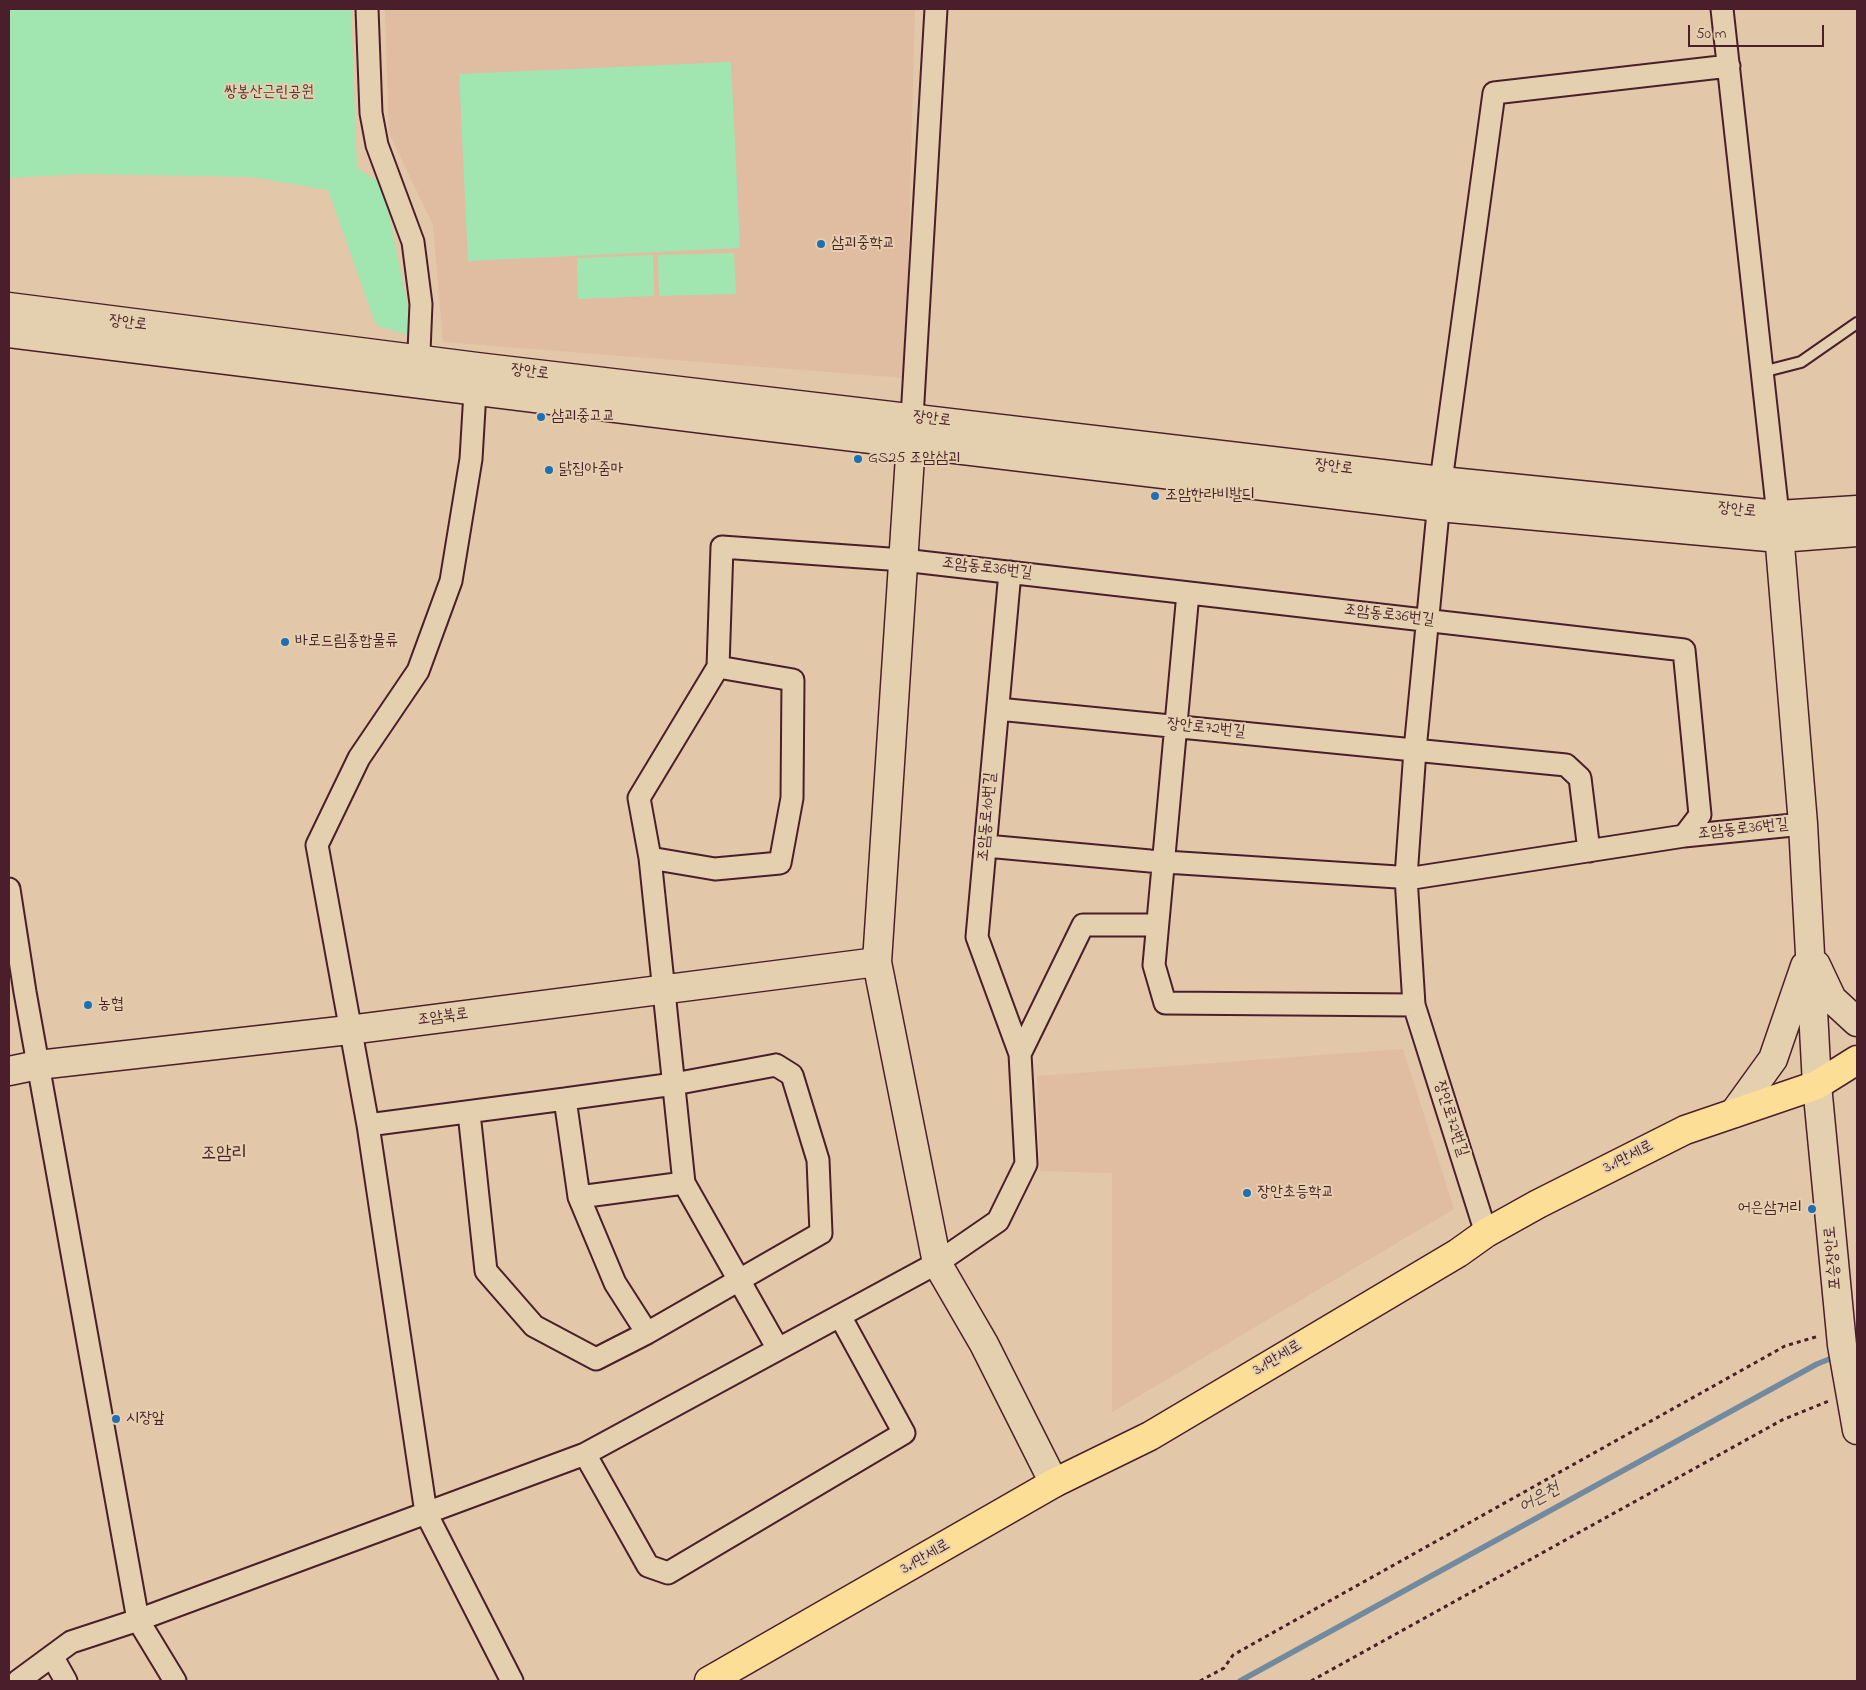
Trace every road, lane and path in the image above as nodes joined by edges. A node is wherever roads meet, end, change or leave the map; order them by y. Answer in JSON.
{"nodes":[{"id":1,"x":367,"y":9,"type":"edge"},
{"id":2,"x":936,"y":9,"type":"edge"},
{"id":3,"x":1722,"y":9,"type":"edge"},
{"id":4,"x":1729,"y":66,"type":"junction"},
{"id":5,"x":9,"y":307,"type":"edge"},
{"id":6,"x":1857,"y":323,"type":"edge"},
{"id":7,"x":9,"y":333,"type":"edge"},
{"id":8,"x":418,"y":372,"type":"junction"},
{"id":9,"x":1762,"y":372,"type":"junction"},
{"id":10,"x":476,"y":379,"type":"junction"},
{"id":11,"x":911,"y":431,"type":"junction"},
{"id":12,"x":1440,"y":494,"type":"junction"},
{"id":13,"x":1857,"y":510,"type":"edge"},
{"id":14,"x":1778,"y":526,"type":"junction"},
{"id":15,"x":1857,"y":532,"type":"edge"},
{"id":16,"x":903,"y":560,"type":"junction"},
{"id":17,"x":1010,"y":572,"type":"junction"},
{"id":18,"x":1188,"y":593,"type":"junction"},
{"id":19,"x":1429,"y":621,"type":"junction"},
{"id":20,"x":718,"y":667,"type":"junction"},
{"id":21,"x":998,"y":709,"type":"junction"},
{"id":22,"x":1176,"y":726,"type":"junction"},
{"id":23,"x":1415,"y":750,"type":"junction"},
{"id":24,"x":1803,"y":824,"type":"junction"},
{"id":25,"x":1684,"y":836,"type":"junction"},
{"id":26,"x":986,"y":846,"type":"junction"},
{"id":27,"x":1589,"y":851,"type":"junction"},
{"id":28,"x":650,"y":858,"type":"junction"},
{"id":29,"x":1163,"y":862,"type":"junction"},
{"id":30,"x":1406,"y":877,"type":"junction"},
{"id":31,"x":9,"y":889,"type":"edge"},
{"id":32,"x":1158,"y":925,"type":"junction"},
{"id":33,"x":1810,"y":952,"type":"junction"},
{"id":34,"x":877,"y":962,"type":"junction"},
{"id":35,"x":663,"y":990,"type":"junction"},
{"id":36,"x":1414,"y":1005,"type":"junction"},
{"id":37,"x":1857,"y":1022,"type":"edge"},
{"id":38,"x":349,"y":1030,"type":"junction"},
{"id":39,"x":1020,"y":1054,"type":"junction"},
{"id":40,"x":1857,"y":1060,"type":"edge"},
{"id":41,"x":38,"y":1065,"type":"junction"},
{"id":42,"x":9,"y":1071,"type":"edge"},
{"id":43,"x":674,"y":1084,"type":"junction"},
{"id":44,"x":1817,"y":1085,"type":"junction"},
{"id":45,"x":565,"y":1099,"type":"junction"},
{"id":46,"x":469,"y":1113,"type":"junction"},
{"id":47,"x":1734,"y":1113,"type":"junction"},
{"id":48,"x":368,"y":1125,"type":"junction"},
{"id":49,"x":684,"y":1183,"type":"junction"},
{"id":50,"x":579,"y":1198,"type":"junction"},
{"id":51,"x":1486,"y":1233,"type":"junction"},
{"id":52,"x":937,"y":1263,"type":"junction"},
{"id":53,"x":740,"y":1278,"type":"junction"},
{"id":54,"x":840,"y":1316,"type":"junction"},
{"id":55,"x":648,"y":1333,"type":"junction"},
{"id":56,"x":778,"y":1349,"type":"junction"},
{"id":57,"x":1847,"y":1361,"type":"edge"},
{"id":58,"x":1857,"y":1430,"type":"edge"},
{"id":59,"x":586,"y":1454,"type":"junction"},
{"id":60,"x":1054,"y":1483,"type":"junction"},
{"id":61,"x":426,"y":1513,"type":"junction"},
{"id":62,"x":138,"y":1620,"type":"junction"},
{"id":63,"x":52,"y":1656,"type":"junction"},
{"id":64,"x":18,"y":1681,"type":"edge"},
{"id":65,"x":66,"y":1681,"type":"edge"},
{"id":66,"x":175,"y":1681,"type":"edge"},
{"id":67,"x":512,"y":1681,"type":"edge"},
{"id":68,"x":709,"y":1681,"type":"edge"},
{"id":69,"x":1200,"y":1681,"type":"edge"},
{"id":70,"x":1311,"y":1681,"type":"edge"}],
"edges":[{"from":1,"to":8,"type":"street"},
{"from":2,"to":11,"type":"street"},
{"from":3,"to":4,"type":"street"},
{"from":4,"to":9,"type":"street"},
{"from":4,"to":12,"type":"street","name":"장안로72번길"},
{"from":5,"to":8,"type":"street","name":"장안로"},
{"from":6,"to":9,"type":"lane"},
{"from":7,"to":8,"type":"street","name":"장안로"},
{"from":8,"to":10,"type":"street","name":"장안로"},
{"from":9,"to":14,"type":"street"},
{"from":10,"to":11,"type":"street","name":"장안로"},
{"from":10,"to":38,"type":"street"},
{"from":11,"to":12,"type":"street","name":"장안로"},
{"from":11,"to":16,"type":"street"},
{"from":12,"to":14,"type":"street","name":"장안로"},
{"from":12,"to":19,"type":"street","name":"장안로72번길"},
{"from":13,"to":14,"type":"street","name":"장안로"},
{"from":14,"to":15,"type":"street","name":"장안로"},
{"from":14,"to":24,"type":"street","name":"포승장안로"},
{"from":16,"to":17,"type":"street","name":"조암동로36번길"},
{"from":16,"to":20,"type":"street","name":"조암동로36번길"},
{"from":16,"to":34,"type":"street"},
{"from":17,"to":18,"type":"street","name":"조암동로36번길"},
{"from":17,"to":21,"type":"street","name":"조암동로10번길"},
{"from":18,"to":19,"type":"street","name":"조암동로36번길"},
{"from":18,"to":22,"type":"street"},
{"from":19,"to":23,"type":"street","name":"장안로72번길"},
{"from":19,"to":25,"type":"street","name":"조암동로36번길"},
{"from":20,"to":28,"type":"street"},
{"from":20,"to":28,"type":"street"},
{"from":21,"to":22,"type":"street","name":"장안로72번길"},
{"from":21,"to":26,"type":"street","name":"조암동로10번길"},
{"from":22,"to":23,"type":"street","name":"장안로72번길"},
{"from":22,"to":29,"type":"street"},
{"from":23,"to":27,"type":"street","name":"장안로72번길"},
{"from":23,"to":30,"type":"street","name":"장안로72번길"},
{"from":24,"to":25,"type":"street","name":"조암동로36번길"},
{"from":24,"to":33,"type":"street","name":"포승장안로"},
{"from":25,"to":27,"type":"street","name":"조암동로36번길"},
{"from":26,"to":29,"type":"street","name":"조암동로36번길"},
{"from":26,"to":39,"type":"street","name":"조암동로10번길"},
{"from":27,"to":30,"type":"street","name":"조암동로36번길"},
{"from":28,"to":35,"type":"street"},
{"from":29,"to":30,"type":"street","name":"조암동로36번길"},
{"from":29,"to":32,"type":"street"},
{"from":30,"to":36,"type":"street","name":"장안로72번길"},
{"from":31,"to":41,"type":"street"},
{"from":32,"to":36,"type":"street"},
{"from":32,"to":39,"type":"street","name":"조암동로10번길"},
{"from":33,"to":37,"type":"street"},
{"from":33,"to":44,"type":"street","name":"포승장안로"},
{"from":33,"to":47,"type":"street"},
{"from":34,"to":35,"type":"street","name":"조암북로"},
{"from":34,"to":52,"type":"street"},
{"from":35,"to":38,"type":"street","name":"조암북로"},
{"from":35,"to":43,"type":"street"},
{"from":36,"to":51,"type":"street","name":"장안로72번길"},
{"from":38,"to":41,"type":"street","name":"조암북로"},
{"from":38,"to":48,"type":"street"},
{"from":39,"to":52,"type":"street","name":"조암동로10번길"},
{"from":40,"to":44,"type":"main road","name":"3.1만세로"},
{"from":41,"to":42,"type":"street","name":"조암북로"},
{"from":41,"to":62,"type":"street"},
{"from":43,"to":45,"type":"street"},
{"from":43,"to":49,"type":"street"},
{"from":43,"to":53,"type":"street"},
{"from":44,"to":47,"type":"main road","name":"3.1만세로"},
{"from":44,"to":57,"type":"street","name":"포승장안로"},
{"from":45,"to":46,"type":"street"},
{"from":45,"to":50,"type":"street"},
{"from":46,"to":48,"type":"street"},
{"from":46,"to":55,"type":"street"},
{"from":47,"to":51,"type":"main road","name":"3.1만세로"},
{"from":48,"to":61,"type":"street"},
{"from":49,"to":50,"type":"street"},
{"from":49,"to":53,"type":"street"},
{"from":50,"to":55,"type":"street"},
{"from":51,"to":60,"type":"main road","name":"3.1만세로"},
{"from":52,"to":54,"type":"street","name":"조암동로10번길"},
{"from":52,"to":60,"type":"street"},
{"from":53,"to":55,"type":"street"},
{"from":53,"to":56,"type":"street"},
{"from":54,"to":56,"type":"street","name":"조암동로10번길"},
{"from":54,"to":59,"type":"street"},
{"from":56,"to":59,"type":"street","name":"조암동로10번길"},
{"from":57,"to":58,"type":"street","name":"포승장안로"},
{"from":57,"to":69,"type":"path"},
{"from":57,"to":70,"type":"path"},
{"from":59,"to":61,"type":"street","name":"조암동로10번길"},
{"from":60,"to":68,"type":"main road","name":"3.1만세로"},
{"from":61,"to":62,"type":"street","name":"조암동로10번길"},
{"from":61,"to":67,"type":"street"},
{"from":62,"to":63,"type":"street","name":"조암동로10번길"},
{"from":62,"to":66,"type":"street"},
{"from":63,"to":64,"type":"street","name":"조암동로10번길"},
{"from":63,"to":65,"type":"street"}]}
